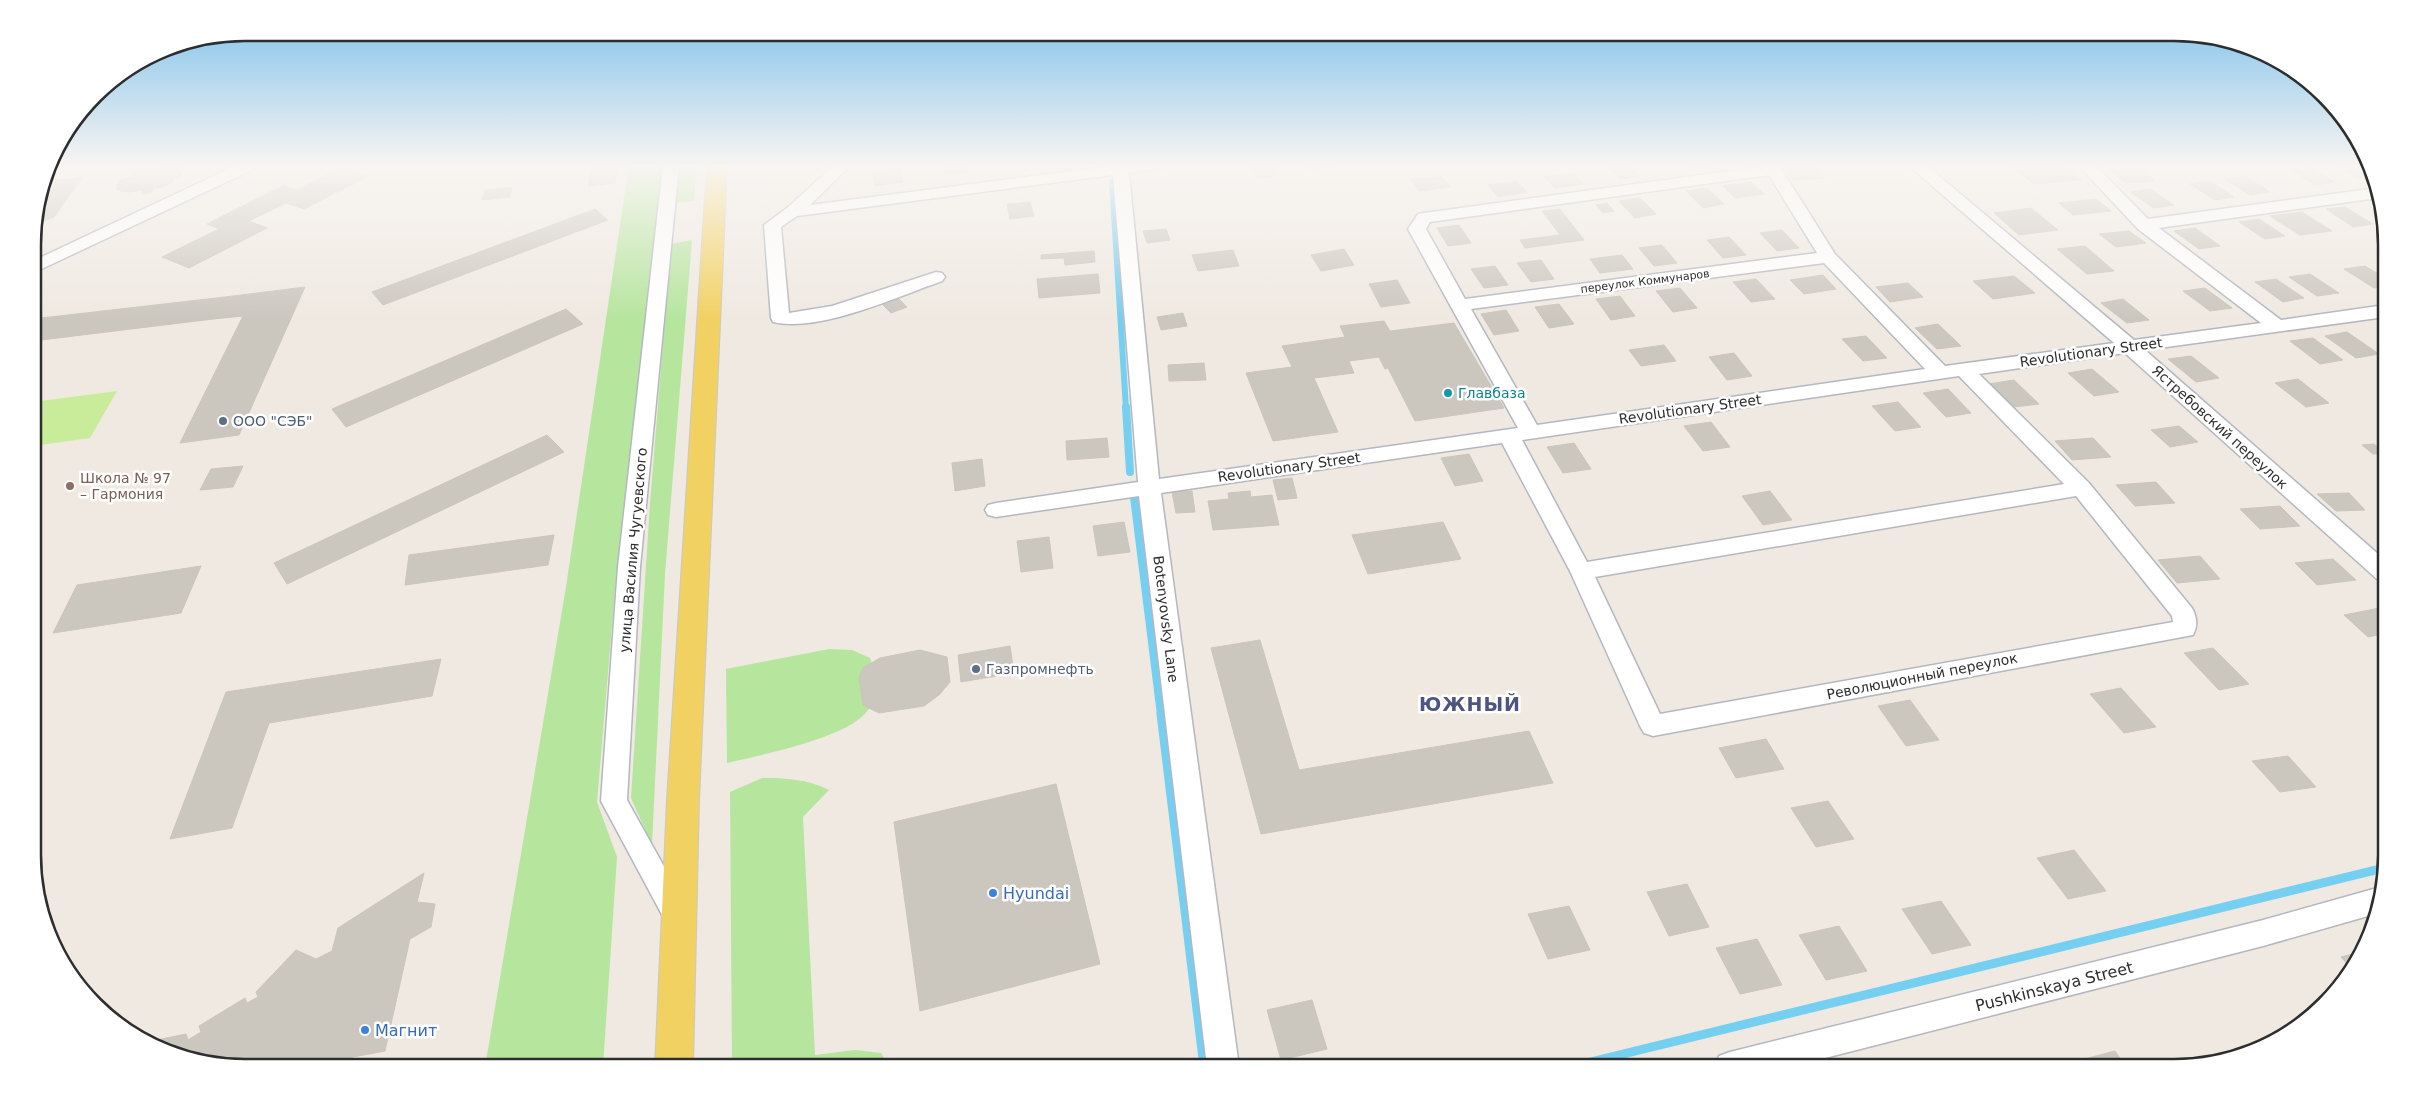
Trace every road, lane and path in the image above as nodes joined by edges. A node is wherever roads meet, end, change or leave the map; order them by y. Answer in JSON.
{"nodes":[{"id":1,"x":142,"y":216,"type":"edge"},
{"id":2,"x":666,"y":216,"type":"edge"},
{"id":3,"x":714,"y":216,"type":"edge"},
{"id":4,"x":786,"y":216,"type":"edge"},
{"id":5,"x":1126,"y":216,"type":"edge"},
{"id":6,"x":1436,"y":216,"type":"edge"},
{"id":7,"x":1803,"y":216,"type":"edge"},
{"id":8,"x":1976,"y":216,"type":"edge"},
{"id":9,"x":2136,"y":216,"type":"edge"},
{"id":10,"x":2207,"y":216,"type":"edge"},
{"id":11,"x":2144,"y":225,"type":"junction"},
{"id":12,"x":1828,"y":257,"type":"junction"},
{"id":13,"x":41,"y":264,"type":"edge"},
{"id":14,"x":936,"y":277,"type":"dead end"},
{"id":15,"x":1461,"y":305,"type":"junction"},
{"id":16,"x":2378,"y":312,"type":"edge"},
{"id":17,"x":2365,"y":314,"type":"junction"},
{"id":18,"x":2378,"y":324,"type":"edge"},
{"id":19,"x":2277,"y":326,"type":"junction"},
{"id":20,"x":2130,"y":347,"type":"junction"},
{"id":21,"x":1964,"y":370,"type":"junction"},
{"id":22,"x":1940,"y":373,"type":"junction"},
{"id":23,"x":1532,"y":432,"type":"junction"},
{"id":24,"x":1509,"y":436,"type":"junction"},
{"id":25,"x":1149,"y":487,"type":"junction"},
{"id":26,"x":2081,"y":488,"type":"junction"},
{"id":27,"x":996,"y":510,"type":"dead end"},
{"id":28,"x":2378,"y":567,"type":"edge"},
{"id":29,"x":1582,"y":571,"type":"junction"},
{"id":30,"x":2372,"y":902,"type":"edge"},
{"id":31,"x":679,"y":919,"type":"junction"},
{"id":32,"x":674,"y":1059,"type":"edge"},
{"id":33,"x":1222,"y":1059,"type":"edge"},
{"id":34,"x":1762,"y":1059,"type":"edge"}],
"edges":[{"from":1,"to":13,"type":"street"},
{"from":2,"to":31,"type":"street","name":"улица Василия Чугуевского"},
{"from":3,"to":31,"type":"main road"},
{"from":4,"to":14,"type":"street"},
{"from":5,"to":25,"type":"street","name":"Botenyovsky Lane"},
{"from":6,"to":15,"type":"street"},
{"from":7,"to":12,"type":"street"},
{"from":8,"to":20,"type":"street","name":"Ястребовский переулок"},
{"from":9,"to":11,"type":"street"},
{"from":10,"to":11,"type":"street"},
{"from":11,"to":19,"type":"street"},
{"from":12,"to":15,"type":"street","name":"переулок Коммунаров"},
{"from":12,"to":22,"type":"street"},
{"from":15,"to":23,"type":"street"},
{"from":16,"to":17,"type":"street","name":"Revolutionary Street"},
{"from":17,"to":18,"type":"street"},
{"from":17,"to":19,"type":"street","name":"Revolutionary Street"},
{"from":19,"to":20,"type":"street","name":"Revolutionary Street"},
{"from":20,"to":21,"type":"street","name":"Revolutionary Street"},
{"from":20,"to":28,"type":"street","name":"Ястребовский переулок"},
{"from":21,"to":22,"type":"street","name":"Revolutionary Street"},
{"from":21,"to":26,"type":"street","name":"Революционный переулок"},
{"from":22,"to":23,"type":"street","name":"Revolutionary Street"},
{"from":23,"to":24,"type":"street","name":"Revolutionary Street"},
{"from":24,"to":25,"type":"street","name":"Revolutionary Street"},
{"from":24,"to":29,"type":"street","name":"Революционный переулок"},
{"from":25,"to":27,"type":"street","name":"Revolutionary Street"},
{"from":25,"to":33,"type":"street","name":"Botenyovsky Lane"},
{"from":26,"to":29,"type":"street"},
{"from":26,"to":29,"type":"street","name":"Революционный переулок"},
{"from":30,"to":34,"type":"street","name":"Pushkinskaya Street"},
{"from":31,"to":32,"type":"main road"}]}
